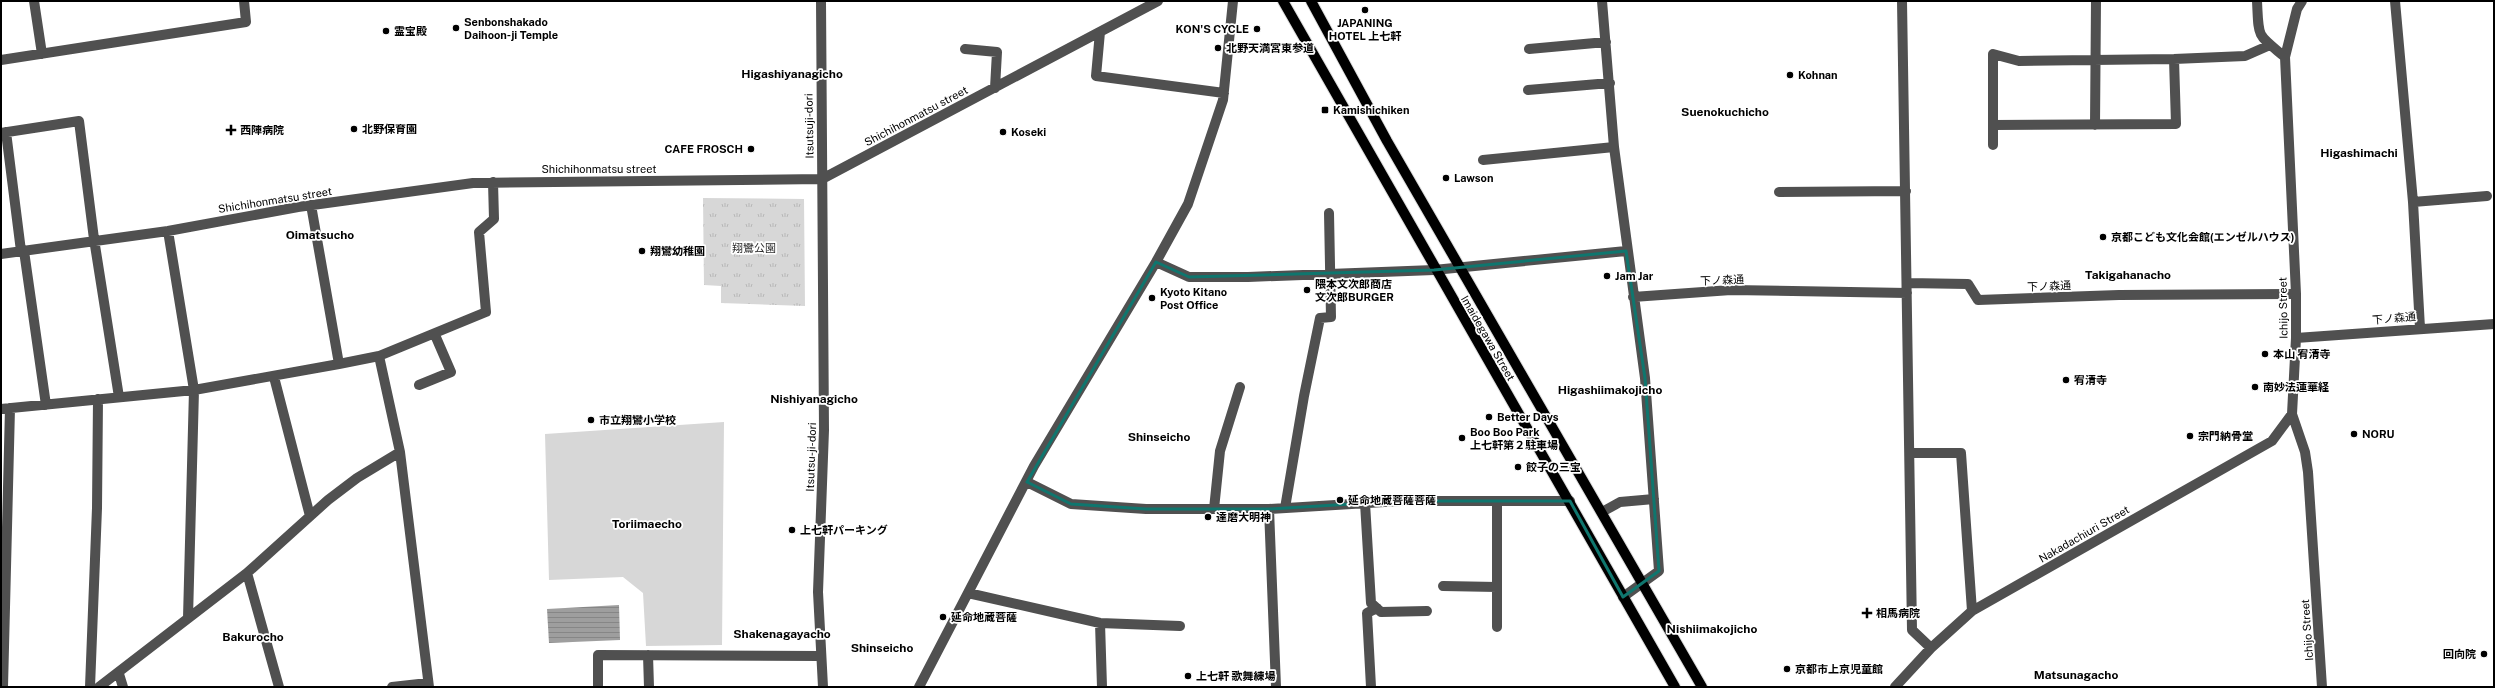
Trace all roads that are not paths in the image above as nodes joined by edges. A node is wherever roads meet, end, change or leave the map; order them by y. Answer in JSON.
{"nodes":[{"id":1,"x":34,"y":1,"type":"edge"},
{"id":2,"x":244,"y":1,"type":"edge"},
{"id":3,"x":821,"y":1,"type":"edge"},
{"id":4,"x":1158,"y":1,"type":"edge"},
{"id":5,"x":1233,"y":1,"type":"edge"},
{"id":6,"x":1282,"y":1,"type":"edge"},
{"id":7,"x":1311,"y":1,"type":"edge"},
{"id":8,"x":1602,"y":1,"type":"edge"},
{"id":9,"x":1902,"y":1,"type":"edge"},
{"id":10,"x":2096,"y":1,"type":"edge"},
{"id":11,"x":2258,"y":1,"type":"edge"},
{"id":12,"x":2302,"y":1,"type":"edge"},
{"id":13,"x":2395,"y":1,"type":"edge"},
{"id":14,"x":1100,"y":32,"type":"junction"},
{"id":15,"x":1606,"y":42,"type":"junction"},
{"id":16,"x":2270,"y":45,"type":"junction"},
{"id":17,"x":965,"y":49,"type":"dead end"},
{"id":18,"x":1529,"y":49,"type":"dead end"},
{"id":19,"x":42,"y":54,"type":"junction"},
{"id":20,"x":2284,"y":57,"type":"junction"},
{"id":21,"x":2174,"y":59,"type":"junction"},
{"id":22,"x":1,"y":60,"type":"edge"},
{"id":23,"x":2096,"y":60,"type":"junction"},
{"id":24,"x":1610,"y":83,"type":"junction"},
{"id":25,"x":995,"y":88,"type":"junction"},
{"id":26,"x":1528,"y":90,"type":"dead end"},
{"id":27,"x":1224,"y":93,"type":"junction"},
{"id":28,"x":1993,"y":125,"type":"junction"},
{"id":29,"x":2096,"y":125,"type":"junction"},
{"id":30,"x":4,"y":133,"type":"edge"},
{"id":31,"x":1993,"y":145,"type":"dead end"},
{"id":32,"x":1614,"y":147,"type":"junction"},
{"id":33,"x":1483,"y":160,"type":"dead end"},
{"id":34,"x":822,"y":179,"type":"junction"},
{"id":35,"x":493,"y":182,"type":"junction"},
{"id":36,"x":1906,"y":191,"type":"junction"},
{"id":37,"x":1779,"y":192,"type":"dead end"},
{"id":38,"x":2487,"y":196,"type":"dead end"},
{"id":39,"x":2413,"y":202,"type":"junction"},
{"id":40,"x":311,"y":205,"type":"junction"},
{"id":41,"x":1329,"y":213,"type":"dead end"},
{"id":42,"x":168,"y":231,"type":"junction"},
{"id":43,"x":94,"y":240,"type":"junction"},
{"id":44,"x":23,"y":251,"type":"junction"},
{"id":45,"x":1626,"y":251,"type":"junction"},
{"id":46,"x":1,"y":254,"type":"edge"},
{"id":47,"x":1156,"y":262,"type":"junction"},
{"id":48,"x":1460,"y":268,"type":"junction"},
{"id":49,"x":1434,"y":270,"type":"junction"},
{"id":50,"x":1331,"y":274,"type":"junction"},
{"id":51,"x":1907,"y":288,"type":"junction"},
{"id":52,"x":2296,"y":294,"type":"junction"},
{"id":53,"x":1634,"y":297,"type":"junction"},
{"id":54,"x":2494,"y":324,"type":"edge"},
{"id":55,"x":2420,"y":328,"type":"junction"},
{"id":56,"x":435,"y":335,"type":"junction"},
{"id":57,"x":2296,"y":338,"type":"junction"},
{"id":58,"x":379,"y":356,"type":"junction"},
{"id":59,"x":339,"y":364,"type":"junction"},
{"id":60,"x":274,"y":377,"type":"junction"},
{"id":61,"x":419,"y":384,"type":"dead end"},
{"id":62,"x":1240,"y":387,"type":"dead end"},
{"id":63,"x":194,"y":390,"type":"junction"},
{"id":64,"x":119,"y":397,"type":"junction"},
{"id":65,"x":98,"y":399,"type":"junction"},
{"id":66,"x":46,"y":405,"type":"junction"},
{"id":67,"x":6,"y":409,"type":"edge"},
{"id":68,"x":2292,"y":414,"type":"junction"},
{"id":69,"x":400,"y":452,"type":"junction"},
{"id":70,"x":1910,"y":453,"type":"junction"},
{"id":71,"x":1027,"y":482,"type":"junction"},
{"id":72,"x":1654,"y":499,"type":"junction"},
{"id":73,"x":1497,"y":501,"type":"junction"},
{"id":74,"x":1570,"y":501,"type":"junction"},
{"id":75,"x":1365,"y":503,"type":"junction"},
{"id":76,"x":1285,"y":508,"type":"junction"},
{"id":77,"x":1214,"y":509,"type":"junction"},
{"id":78,"x":1269,"y":509,"type":"junction"},
{"id":79,"x":1602,"y":512,"type":"junction"},
{"id":80,"x":310,"y":516,"type":"junction"},
{"id":81,"x":247,"y":572,"type":"junction"},
{"id":82,"x":1642,"y":583,"type":"junction"},
{"id":83,"x":1443,"y":586,"type":"dead end"},
{"id":84,"x":1497,"y":587,"type":"junction"},
{"id":85,"x":968,"y":593,"type":"junction"},
{"id":86,"x":1624,"y":597,"type":"junction"},
{"id":87,"x":1377,"y":608,"type":"junction"},
{"id":88,"x":1428,"y":611,"type":"dead end"},
{"id":89,"x":1972,"y":611,"type":"junction"},
{"id":90,"x":188,"y":618,"type":"junction"},
{"id":91,"x":1100,"y":623,"type":"junction"},
{"id":92,"x":1180,"y":626,"type":"dead end"},
{"id":93,"x":1497,"y":628,"type":"dead end"},
{"id":94,"x":1931,"y":648,"type":"junction"},
{"id":95,"x":648,"y":655,"type":"junction"},
{"id":96,"x":820,"y":656,"type":"junction"},
{"id":97,"x":119,"y":674,"type":"junction"},
{"id":98,"x":428,"y":685,"type":"edge"},
{"id":99,"x":3,"y":687,"type":"edge"},
{"id":100,"x":90,"y":687,"type":"edge"},
{"id":101,"x":99,"y":687,"type":"edge"},
{"id":102,"x":123,"y":687,"type":"edge"},
{"id":103,"x":279,"y":687,"type":"edge"},
{"id":104,"x":392,"y":687,"type":"edge"},
{"id":105,"x":598,"y":687,"type":"edge"},
{"id":106,"x":649,"y":687,"type":"edge"},
{"id":107,"x":822,"y":687,"type":"edge"},
{"id":108,"x":919,"y":687,"type":"edge"},
{"id":109,"x":1102,"y":687,"type":"edge"},
{"id":110,"x":1276,"y":687,"type":"edge"},
{"id":111,"x":1372,"y":687,"type":"edge"},
{"id":112,"x":1675,"y":687,"type":"edge"},
{"id":113,"x":1702,"y":687,"type":"edge"},
{"id":114,"x":1895,"y":687,"type":"edge"},
{"id":115,"x":2322,"y":687,"type":"edge"}],
"edges":[{"from":1,"to":19,"type":"street"},
{"from":2,"to":19,"type":"street"},
{"from":3,"to":34,"type":"street","name":"Itsutsuji-dori"},
{"from":4,"to":14,"type":"street","name":"Shichihonmatsu street"},
{"from":5,"to":27,"type":"street"},
{"from":6,"to":49,"type":"main road","name":"Imaidegawa Street"},
{"from":7,"to":48,"type":"main road","name":"Imaidegawa Street"},
{"from":8,"to":15,"type":"street"},
{"from":9,"to":36,"type":"street"},
{"from":10,"to":23,"type":"street"},
{"from":11,"to":16,"type":"street"},
{"from":12,"to":20,"type":"street","name":"Ichijo Street"},
{"from":13,"to":39,"type":"street"},
{"from":14,"to":25,"type":"street","name":"Shichihonmatsu street"},
{"from":14,"to":27,"type":"street"},
{"from":15,"to":18,"type":"street"},
{"from":15,"to":24,"type":"street"},
{"from":16,"to":20,"type":"street"},
{"from":16,"to":21,"type":"street"},
{"from":17,"to":25,"type":"street"},
{"from":19,"to":22,"type":"street"},
{"from":20,"to":52,"type":"street","name":"Ichijo Street"},
{"from":21,"to":23,"type":"street"},
{"from":21,"to":29,"type":"street"},
{"from":23,"to":28,"type":"street"},
{"from":23,"to":29,"type":"street"},
{"from":24,"to":26,"type":"street"},
{"from":24,"to":32,"type":"street"},
{"from":25,"to":34,"type":"street","name":"Shichihonmatsu street"},
{"from":27,"to":47,"type":"street"},
{"from":28,"to":29,"type":"street"},
{"from":28,"to":31,"type":"street"},
{"from":30,"to":43,"type":"street"},
{"from":30,"to":44,"type":"street"},
{"from":32,"to":33,"type":"street"},
{"from":32,"to":45,"type":"street"},
{"from":34,"to":35,"type":"street","name":"Shichihonmatsu street"},
{"from":34,"to":96,"type":"street","name":"Itsutsu-ji-dori"},
{"from":35,"to":40,"type":"street","name":"Shichihonmatsu street"},
{"from":35,"to":56,"type":"street"},
{"from":36,"to":37,"type":"street"},
{"from":36,"to":51,"type":"street"},
{"from":38,"to":39,"type":"street"},
{"from":39,"to":55,"type":"street"},
{"from":40,"to":42,"type":"street","name":"Shichihonmatsu street"},
{"from":40,"to":59,"type":"street"},
{"from":41,"to":50,"type":"street"},
{"from":42,"to":43,"type":"street","name":"Shichihonmatsu street"},
{"from":42,"to":63,"type":"street"},
{"from":43,"to":44,"type":"street","name":"Shichihonmatsu street"},
{"from":43,"to":64,"type":"street"},
{"from":44,"to":46,"type":"street","name":"Shichihonmatsu street"},
{"from":44,"to":66,"type":"street"},
{"from":45,"to":48,"type":"street"},
{"from":45,"to":53,"type":"street"},
{"from":47,"to":50,"type":"street"},
{"from":47,"to":71,"type":"street"},
{"from":48,"to":49,"type":"street"},
{"from":48,"to":79,"type":"main road","name":"Imaidegawa Street"},
{"from":49,"to":50,"type":"street"},
{"from":49,"to":74,"type":"main road","name":"Imaidegawa Street"},
{"from":50,"to":76,"type":"street"},
{"from":51,"to":52,"type":"street","name":"下ノ森通"},
{"from":51,"to":53,"type":"street","name":"下ノ森通"},
{"from":51,"to":70,"type":"street"},
{"from":52,"to":57,"type":"street","name":"Ichijo Street"},
{"from":53,"to":72,"type":"street"},
{"from":54,"to":55,"type":"street","name":"下ノ森通"},
{"from":55,"to":57,"type":"street","name":"下ノ森通"},
{"from":56,"to":58,"type":"street"},
{"from":56,"to":61,"type":"street"},
{"from":57,"to":68,"type":"street","name":"Ichijo Street"},
{"from":58,"to":59,"type":"street"},
{"from":58,"to":69,"type":"street"},
{"from":59,"to":60,"type":"street"},
{"from":60,"to":63,"type":"street"},
{"from":60,"to":80,"type":"street"},
{"from":62,"to":77,"type":"street"},
{"from":63,"to":64,"type":"street"},
{"from":63,"to":90,"type":"street"},
{"from":64,"to":65,"type":"street"},
{"from":65,"to":66,"type":"street"},
{"from":65,"to":100,"type":"street"},
{"from":66,"to":67,"type":"street"},
{"from":67,"to":99,"type":"street"},
{"from":68,"to":89,"type":"street","name":"Nakadachiuri Street"},
{"from":68,"to":115,"type":"street","name":"Ichijo Street"},
{"from":69,"to":80,"type":"street"},
{"from":69,"to":98,"type":"street"},
{"from":70,"to":89,"type":"street"},
{"from":70,"to":94,"type":"street"},
{"from":71,"to":77,"type":"street"},
{"from":71,"to":85,"type":"street"},
{"from":72,"to":79,"type":"street"},
{"from":72,"to":82,"type":"street"},
{"from":73,"to":74,"type":"street"},
{"from":73,"to":75,"type":"street"},
{"from":73,"to":84,"type":"street"},
{"from":74,"to":86,"type":"main road","name":"Imaidegawa Street"},
{"from":75,"to":76,"type":"street"},
{"from":75,"to":87,"type":"street"},
{"from":76,"to":78,"type":"street"},
{"from":77,"to":78,"type":"street"},
{"from":78,"to":110,"type":"street"},
{"from":79,"to":82,"type":"main road","name":"Imaidegawa Street"},
{"from":80,"to":81,"type":"street"},
{"from":81,"to":90,"type":"street"},
{"from":81,"to":103,"type":"street"},
{"from":82,"to":86,"type":"street"},
{"from":82,"to":113,"type":"main road","name":"Imaidegawa Street"},
{"from":83,"to":84,"type":"street"},
{"from":84,"to":93,"type":"street"},
{"from":85,"to":91,"type":"street"},
{"from":85,"to":108,"type":"street"},
{"from":86,"to":112,"type":"main road","name":"Imaidegawa Street"},
{"from":87,"to":88,"type":"street"},
{"from":87,"to":111,"type":"street"},
{"from":89,"to":94,"type":"street","name":"Nakadachiuri Street"},
{"from":90,"to":97,"type":"street"},
{"from":91,"to":92,"type":"street"},
{"from":91,"to":109,"type":"street"},
{"from":94,"to":114,"type":"street","name":"Nakadachiuri Street"},
{"from":95,"to":96,"type":"street"},
{"from":95,"to":105,"type":"street"},
{"from":95,"to":106,"type":"street"},
{"from":96,"to":107,"type":"street","name":"Itsutsu-ji-dori"},
{"from":97,"to":101,"type":"street"},
{"from":97,"to":102,"type":"street"},
{"from":98,"to":104,"type":"street"}]}
